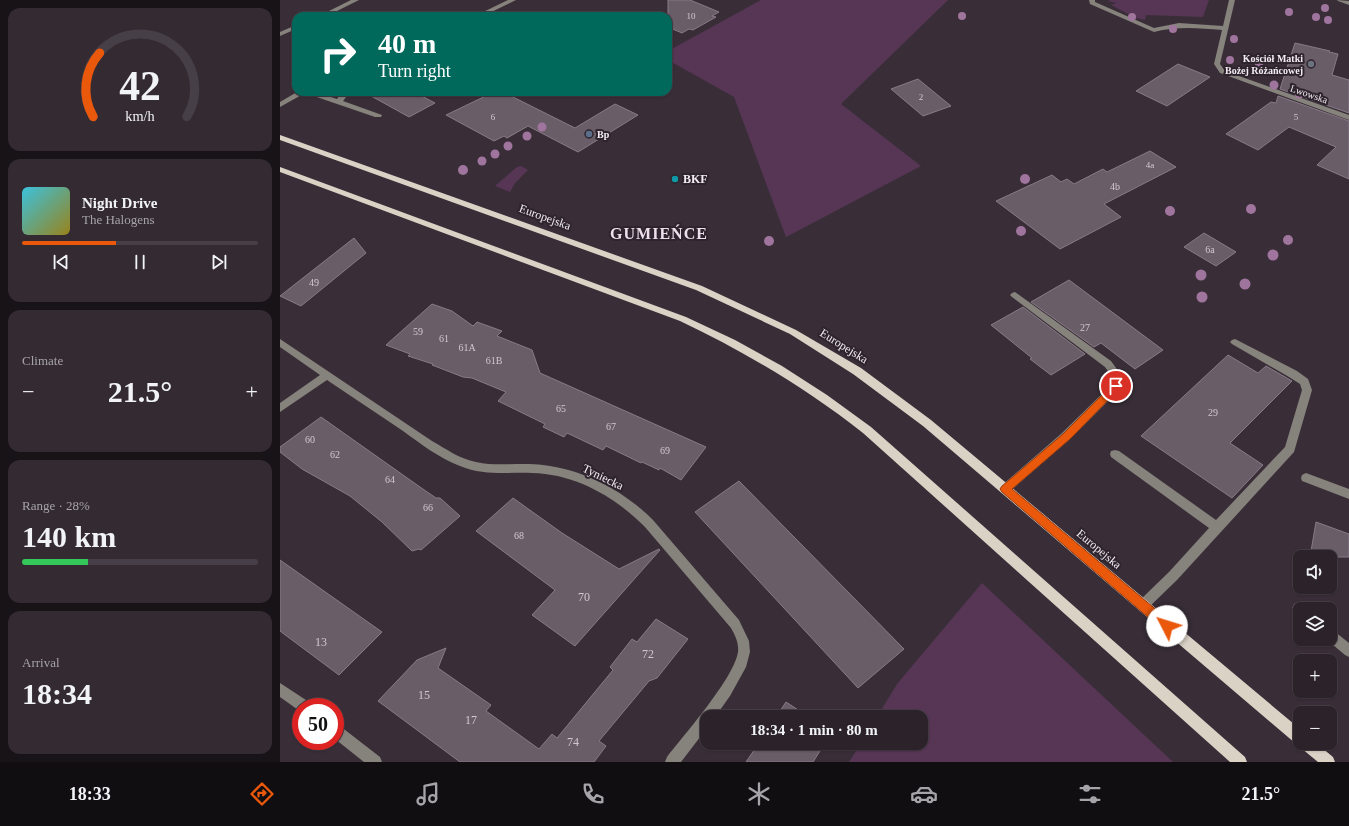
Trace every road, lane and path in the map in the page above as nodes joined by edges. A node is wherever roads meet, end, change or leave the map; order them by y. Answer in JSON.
{"nodes":[{"id":1,"x":356,"y":0,"type":"edge"},
{"id":2,"x":513,"y":0,"type":"edge"},
{"id":3,"x":1092,"y":0,"type":"edge"},
{"id":4,"x":1232,"y":0,"type":"edge"},
{"id":5,"x":1340,"y":0,"type":"edge"},
{"id":6,"x":1349,"y":3,"type":"edge"},
{"id":7,"x":330,"y":12,"type":"edge"},
{"id":8,"x":487,"y":12,"type":"edge"},
{"id":9,"x":1226,"y":28,"type":"junction"},
{"id":10,"x":292,"y":29,"type":"edge"},
{"id":11,"x":280,"y":34,"type":"edge"},
{"id":12,"x":295,"y":96,"type":"edge"},
{"id":13,"x":320,"y":96,"type":"edge"},
{"id":14,"x":343,"y":96,"type":"edge"},
{"id":15,"x":338,"y":102,"type":"junction"},
{"id":16,"x":280,"y":105,"type":"edge"},
{"id":17,"x":378,"y":115,"type":"dead end"},
{"id":18,"x":1349,"y":118,"type":"edge"},
{"id":19,"x":280,"y":138,"type":"edge"},
{"id":20,"x":280,"y":169,"type":"edge"},
{"id":21,"x":1015,"y":295,"type":"dead end"},
{"id":22,"x":280,"y":342,"type":"edge"},
{"id":23,"x":1235,"y":342,"type":"dead end"},
{"id":24,"x":327,"y":376,"type":"junction"},
{"id":25,"x":280,"y":408,"type":"edge"},
{"id":26,"x":1115,"y":454,"type":"dead end"},
{"id":27,"x":1306,"y":478,"type":"dead end"},
{"id":28,"x":1005,"y":489,"type":"junction"},
{"id":29,"x":1349,"y":494,"type":"edge"},
{"id":30,"x":1217,"y":527,"type":"junction"},
{"id":31,"x":1142,"y":605,"type":"junction"},
{"id":32,"x":1337,"y":641,"type":"edge"},
{"id":33,"x":1349,"y":651,"type":"edge"},
{"id":34,"x":280,"y":689,"type":"edge"},
{"id":35,"x":292,"y":698,"type":"edge"},
{"id":36,"x":1293,"y":732,"type":"edge"},
{"id":37,"x":344,"y":738,"type":"edge"},
{"id":38,"x":1314,"y":750,"type":"edge"},
{"id":39,"x":375,"y":762,"type":"edge"},
{"id":40,"x":672,"y":762,"type":"edge"},
{"id":41,"x":1240,"y":762,"type":"edge"},
{"id":42,"x":1328,"y":762,"type":"edge"}],
"edges":[{"from":1,"to":7,"type":"street"},
{"from":2,"to":8,"type":"street"},
{"from":3,"to":9,"type":"street"},
{"from":4,"to":9,"type":"street","name":"Lwowska"},
{"from":5,"to":6,"type":"street"},
{"from":9,"to":18,"type":"street","name":"Lwowska"},
{"from":10,"to":11,"type":"street"},
{"from":12,"to":16,"type":"street"},
{"from":13,"to":15,"type":"street"},
{"from":14,"to":15,"type":"street"},
{"from":15,"to":17,"type":"street"},
{"from":19,"to":28,"type":"main road","name":"Europejska"},
{"from":20,"to":41,"type":"main road"},
{"from":21,"to":28,"type":"street"},
{"from":22,"to":24,"type":"street","name":"Tyniecka"},
{"from":23,"to":30,"type":"street"},
{"from":24,"to":25,"type":"street"},
{"from":24,"to":40,"type":"street","name":"Tyniecka"},
{"from":26,"to":30,"type":"street"},
{"from":27,"to":29,"type":"street"},
{"from":28,"to":31,"type":"main road","name":"Europejska"},
{"from":30,"to":31,"type":"street"},
{"from":31,"to":36,"type":"main road","name":"Europejska"},
{"from":32,"to":33,"type":"street"},
{"from":34,"to":35,"type":"street"},
{"from":37,"to":39,"type":"street"},
{"from":38,"to":42,"type":"main road"}]}
